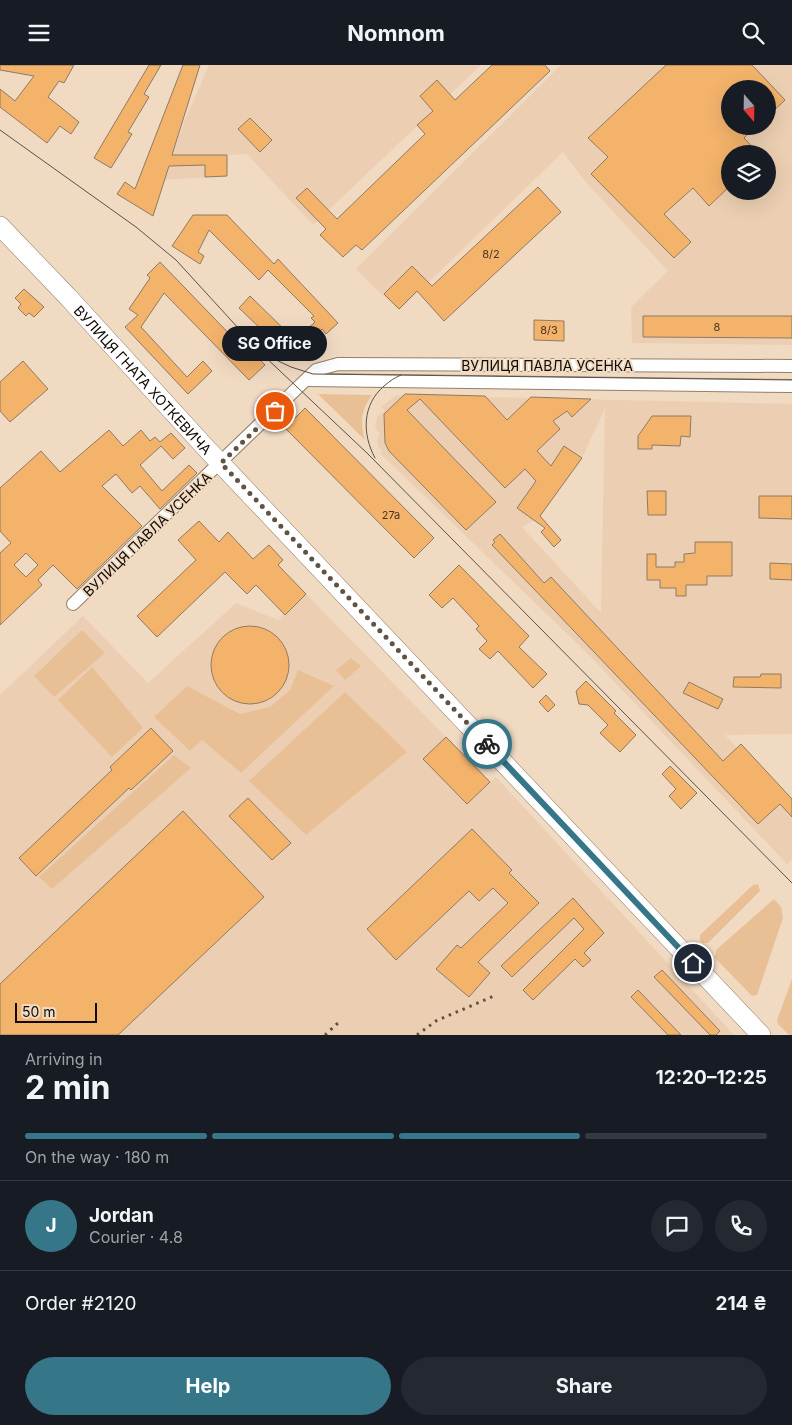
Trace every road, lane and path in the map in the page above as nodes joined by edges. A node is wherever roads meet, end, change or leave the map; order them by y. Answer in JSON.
{"nodes":[{"id":1,"x":0,"y":226,"type":"edge"},
{"id":2,"x":792,"y":366,"type":"edge"},
{"id":3,"x":307,"y":380,"type":"junction"},
{"id":4,"x":792,"y":386,"type":"edge"},
{"id":5,"x":221,"y":463,"type":"junction"},
{"id":6,"x":73,"y":604,"type":"dead end"},
{"id":7,"x":761,"y":1035,"type":"edge"}],
"edges":[{"from":1,"to":5,"type":"street","name":"ВУЛИЦЯ ГНАТА ХОТКЕВИЧА"},
{"from":2,"to":3,"type":"street","name":"ВУЛИЦЯ ПАВЛА УСЕНКА"},
{"from":3,"to":4,"type":"street","name":"ВУЛИЦЯ ПАВЛА УСЕНКА"},
{"from":3,"to":5,"type":"street","name":"ВУЛИЦЯ ПАВЛА УСЕНКА"},
{"from":5,"to":6,"type":"street","name":"ВУЛИЦЯ ПАВЛА УСЕНКА"},
{"from":5,"to":7,"type":"street","name":"ВУЛИЦЯ ГНАТА ХОТКЕВИЧА"}]}
